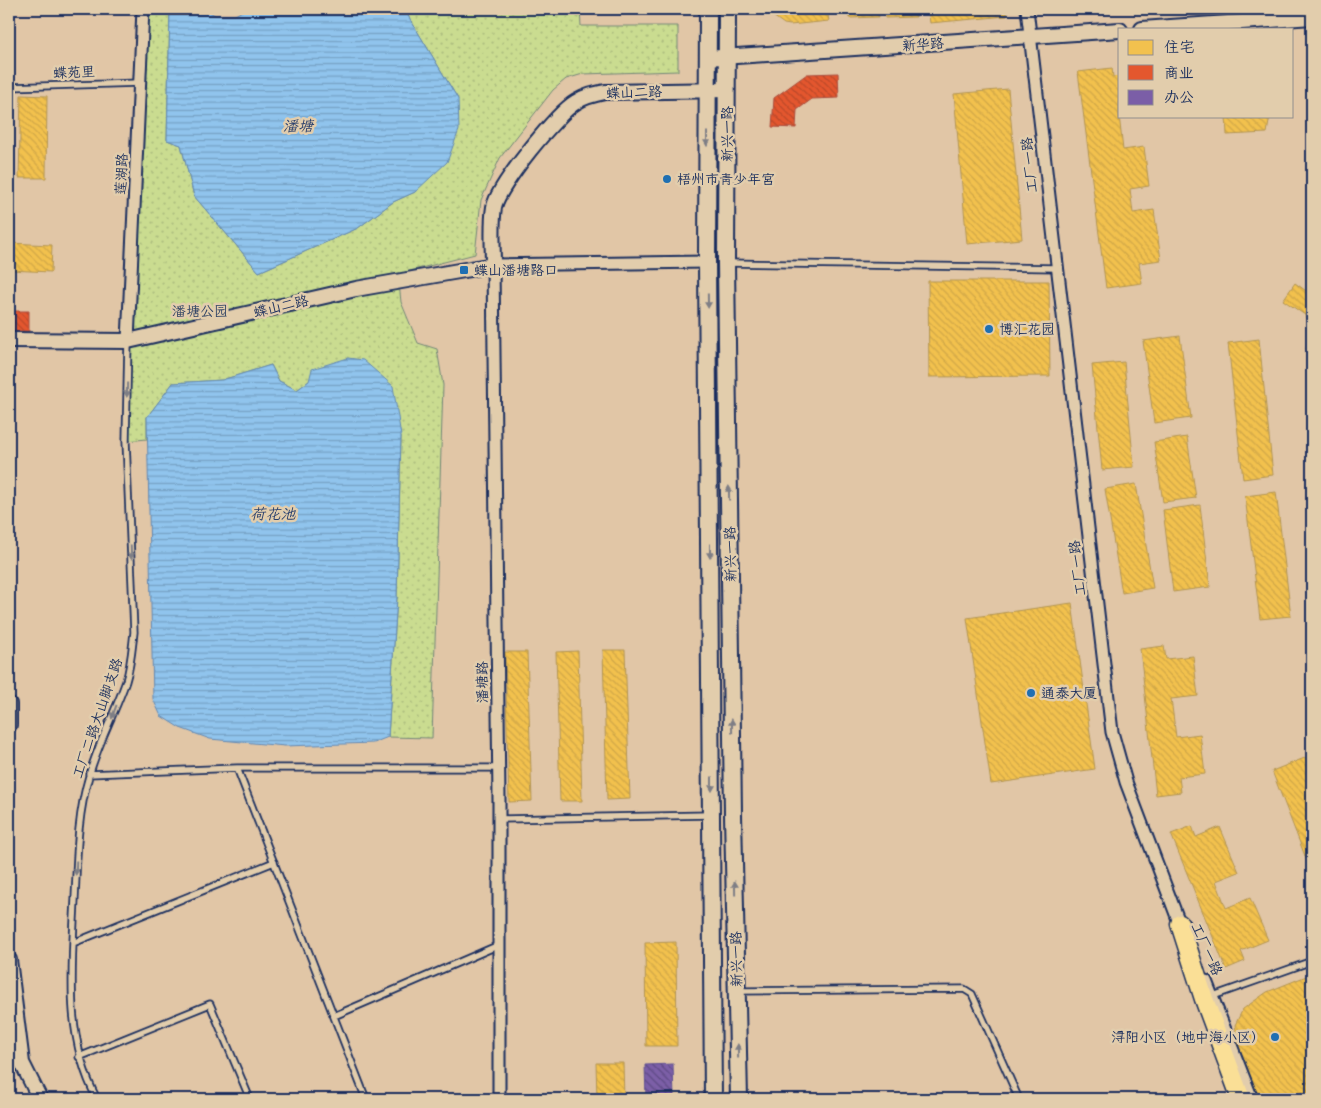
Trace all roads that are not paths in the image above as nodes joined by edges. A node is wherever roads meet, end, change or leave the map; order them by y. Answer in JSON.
{"nodes":[{"id":1,"x":143,"y":9,"type":"edge"},
{"id":2,"x":708,"y":9,"type":"edge"},
{"id":3,"x":726,"y":9,"type":"edge"},
{"id":4,"x":1027,"y":9,"type":"edge"},
{"id":5,"x":1312,"y":17,"type":"edge"},
{"id":6,"x":1156,"y":28,"type":"edge"},
{"id":7,"x":1118,"y":30,"type":"edge"},
{"id":8,"x":1030,"y":37,"type":"junction"},
{"id":9,"x":727,"y":57,"type":"junction"},
{"id":10,"x":707,"y":58,"type":"junction"},
{"id":11,"x":140,"y":83,"type":"junction"},
{"id":12,"x":9,"y":87,"type":"edge"},
{"id":13,"x":707,"y":90,"type":"junction"},
{"id":14,"x":727,"y":90,"type":"junction"},
{"id":15,"x":707,"y":262,"type":"junction"},
{"id":16,"x":726,"y":263,"type":"junction"},
{"id":17,"x":493,"y":265,"type":"junction"},
{"id":18,"x":1056,"y":268,"type":"junction"},
{"id":19,"x":9,"y":340,"type":"edge"},
{"id":20,"x":128,"y":341,"type":"junction"},
{"id":21,"x":9,"y":704,"type":"edge"},
{"id":22,"x":9,"y":725,"type":"edge"},
{"id":23,"x":237,"y":768,"type":"junction"},
{"id":24,"x":498,"y":768,"type":"junction"},
{"id":25,"x":89,"y":774,"type":"junction"},
{"id":26,"x":712,"y":815,"type":"junction"},
{"id":27,"x":499,"y":819,"type":"junction"},
{"id":28,"x":274,"y":862,"type":"junction"},
{"id":29,"x":1180,"y":924,"type":"junction"},
{"id":30,"x":73,"y":943,"type":"junction"},
{"id":31,"x":499,"y":945,"type":"junction"},
{"id":32,"x":9,"y":960,"type":"edge"},
{"id":33,"x":1312,"y":961,"type":"edge"},
{"id":34,"x":737,"y":991,"type":"junction"},
{"id":35,"x":1213,"y":996,"type":"junction"},
{"id":36,"x":334,"y":1016,"type":"junction"},
{"id":37,"x":80,"y":1057,"type":"junction"},
{"id":38,"x":40,"y":1099,"type":"edge"},
{"id":39,"x":97,"y":1099,"type":"edge"},
{"id":40,"x":250,"y":1099,"type":"edge"},
{"id":41,"x":366,"y":1099,"type":"edge"},
{"id":42,"x":499,"y":1099,"type":"edge"},
{"id":43,"x":713,"y":1099,"type":"edge"},
{"id":44,"x":739,"y":1099,"type":"edge"},
{"id":45,"x":1019,"y":1099,"type":"edge"},
{"id":46,"x":1241,"y":1099,"type":"edge"},
{"id":47,"x":1252,"y":1099,"type":"edge"}],
"edges":[{"from":1,"to":11,"type":"street","name":"莲湖路"},
{"from":2,"to":10,"type":"main road","name":"新兴一路"},
{"from":3,"to":9,"type":"main road","name":"新兴一路"},
{"from":4,"to":8,"type":"street","name":"工厂一路"},
{"from":5,"to":6,"type":"street"},
{"from":7,"to":8,"type":"street","name":"新华路"},
{"from":8,"to":9,"type":"street","name":"新华路"},
{"from":8,"to":18,"type":"street","name":"工厂一路"},
{"from":9,"to":10,"type":"street","name":"新华路"},
{"from":9,"to":14,"type":"main road","name":"新兴一路"},
{"from":10,"to":13,"type":"main road","name":"新兴一路"},
{"from":11,"to":12,"type":"lane","name":"蝶苑里"},
{"from":11,"to":20,"type":"street","name":"莲湖路"},
{"from":13,"to":14,"type":"street","name":"蝶山二路"},
{"from":13,"to":15,"type":"main road","name":"新兴一路","one_way":true},
{"from":13,"to":17,"type":"street","name":"蝶山二路"},
{"from":14,"to":16,"type":"main road","name":"新兴一路"},
{"from":15,"to":17,"type":"street","name":"蝶山二路"},
{"from":15,"to":26,"type":"main road","name":"新兴一路","one_way":true},
{"from":16,"to":18,"type":"lane"},
{"from":34,"to":16,"type":"main road","name":"新兴一路","one_way":true},
{"from":17,"to":20,"type":"street","name":"蝶山二路"},
{"from":17,"to":24,"type":"street","name":"潘塘路"},
{"from":18,"to":29,"type":"street","name":"工厂一路"},
{"from":19,"to":20,"type":"street","name":"蝶山二路"},
{"from":20,"to":25,"type":"lane","name":"工厂二路大山脚支路","one_way":true},
{"from":21,"to":22,"type":"street"},
{"from":23,"to":24,"type":"lane"},
{"from":23,"to":25,"type":"lane"},
{"from":23,"to":28,"type":"lane"},
{"from":24,"to":27,"type":"street","name":"潘塘路"},
{"from":25,"to":30,"type":"lane","name":"工厂二路大山脚支路","one_way":true},
{"from":26,"to":27,"type":"lane"},
{"from":26,"to":43,"type":"main road","name":"新兴一路"},
{"from":27,"to":31,"type":"street","name":"潘塘路"},
{"from":28,"to":30,"type":"lane"},
{"from":28,"to":36,"type":"lane"},
{"from":29,"to":35,"type":"street","name":"工厂一路"},
{"from":29,"to":46,"type":"main road"},
{"from":30,"to":37,"type":"lane","name":"工厂二路大山脚支路"},
{"from":31,"to":36,"type":"lane"},
{"from":31,"to":42,"type":"street","name":"潘塘路"},
{"from":32,"to":38,"type":"street"},
{"from":33,"to":35,"type":"lane"},
{"from":44,"to":34,"type":"main road","name":"新兴一路","one_way":true},
{"from":34,"to":45,"type":"lane"},
{"from":35,"to":47,"type":"street","name":"工厂一路"},
{"from":36,"to":41,"type":"lane"},
{"from":37,"to":39,"type":"lane","name":"工厂二路大山脚支路"},
{"from":37,"to":40,"type":"lane"}]}
